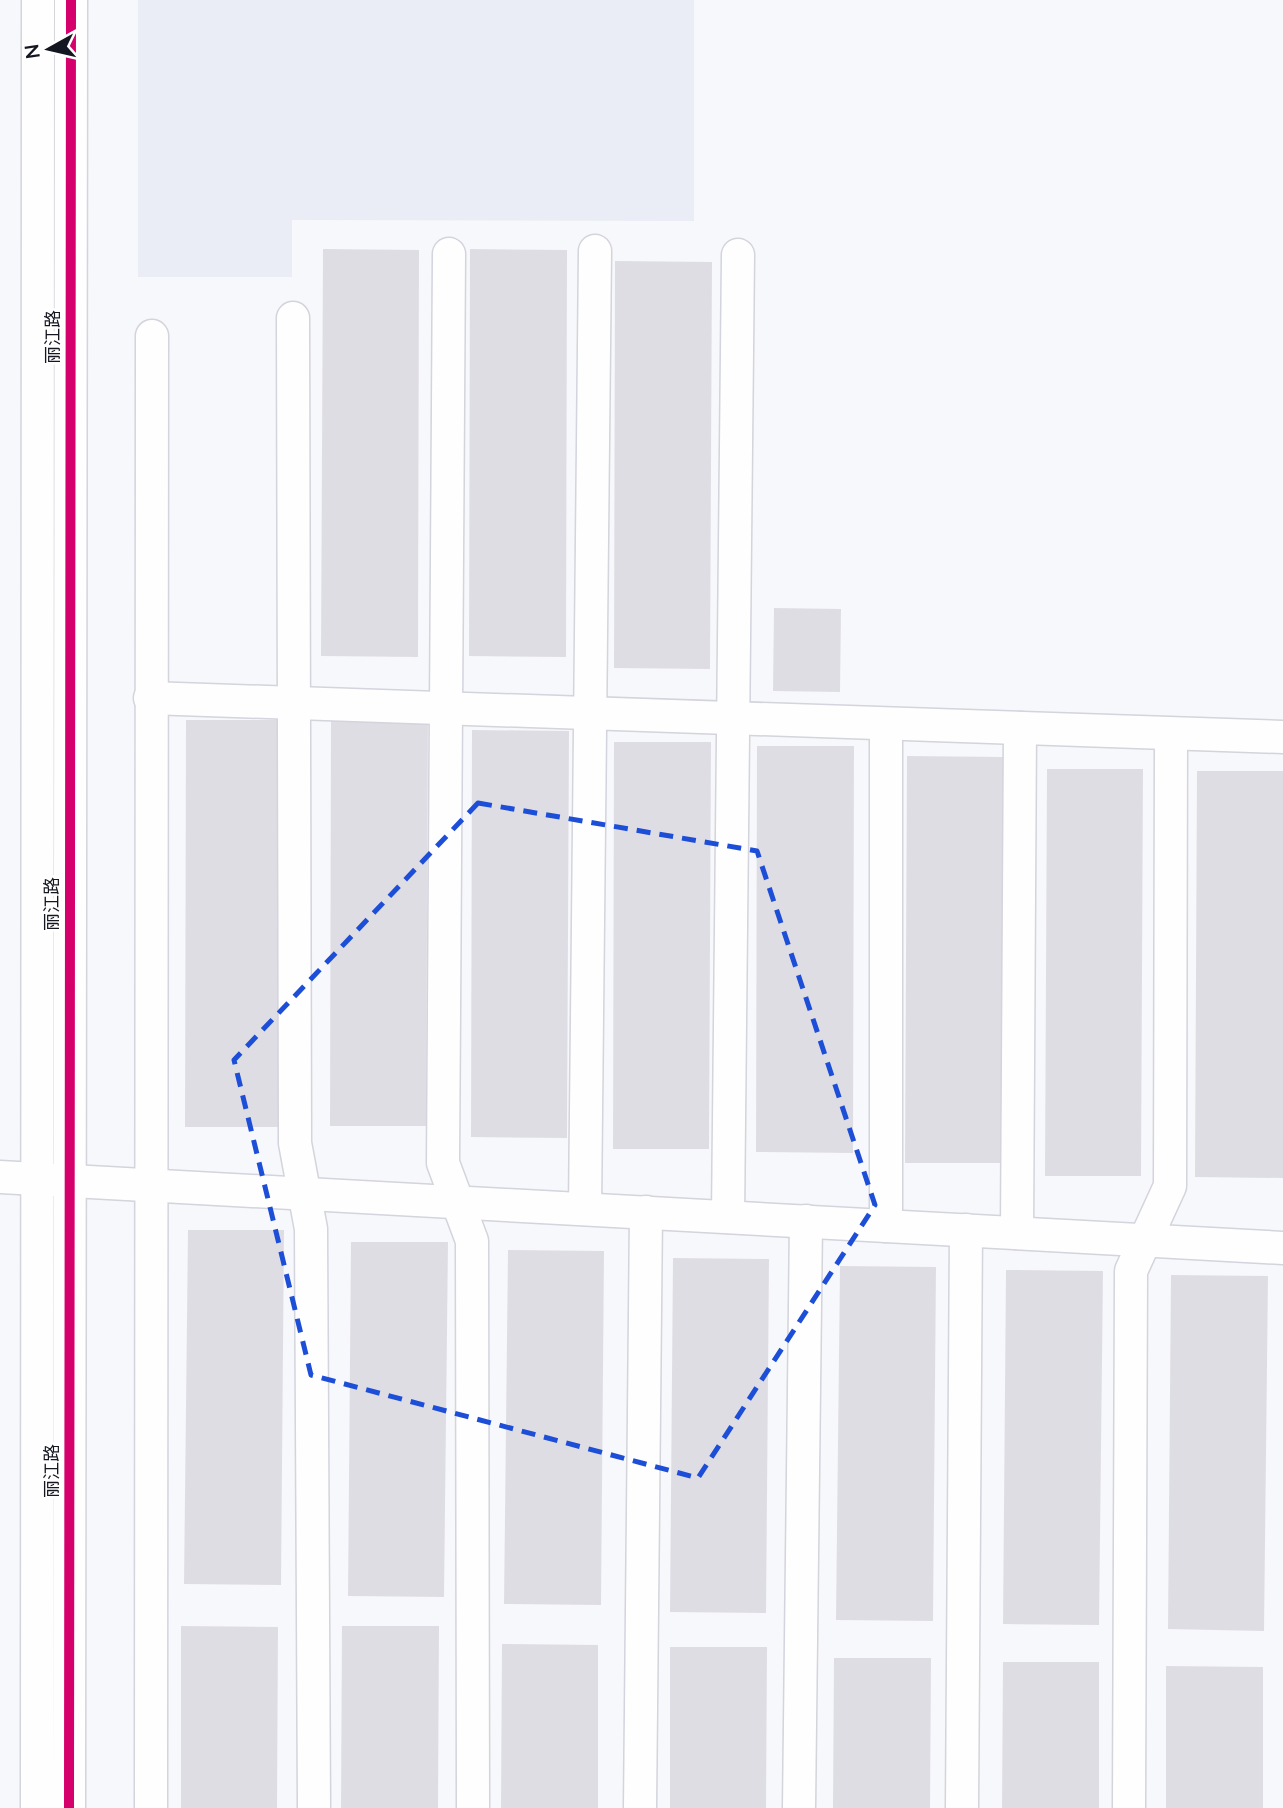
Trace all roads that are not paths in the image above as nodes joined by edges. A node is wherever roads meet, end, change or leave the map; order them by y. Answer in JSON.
{"nodes":[{"id":1,"x":38,"y":0,"type":"edge"},
{"id":2,"x":71,"y":0,"type":"edge"},
{"id":3,"x":594,"y":251,"type":"dead end"},
{"id":4,"x":449,"y":254,"type":"dead end"},
{"id":5,"x":738,"y":255,"type":"dead end"},
{"id":6,"x":293,"y":318,"type":"dead end"},
{"id":7,"x":152,"y":336,"type":"dead end"},
{"id":8,"x":150,"y":698,"type":"junction"},
{"id":9,"x":293,"y":703,"type":"junction"},
{"id":10,"x":446,"y":709,"type":"junction"},
{"id":11,"x":590,"y":713,"type":"junction"},
{"id":12,"x":733,"y":718,"type":"junction"},
{"id":13,"x":886,"y":724,"type":"junction"},
{"id":14,"x":1020,"y":729,"type":"junction"},
{"id":15,"x":1171,"y":734,"type":"junction"},
{"id":16,"x":1283,"y":737,"type":"edge"},
{"id":17,"x":0,"y":1177,"type":"edge"},
{"id":18,"x":37,"y":1179,"type":"junction"},
{"id":19,"x":69,"y":1181,"type":"junction"},
{"id":20,"x":151,"y":1185,"type":"junction"},
{"id":21,"x":304,"y":1193,"type":"junction"},
{"id":22,"x":458,"y":1202,"type":"junction"},
{"id":23,"x":585,"y":1209,"type":"junction"},
{"id":24,"x":646,"y":1212,"type":"junction"},
{"id":25,"x":728,"y":1217,"type":"junction"},
{"id":26,"x":806,"y":1222,"type":"junction"},
{"id":27,"x":886,"y":1226,"type":"junction"},
{"id":28,"x":966,"y":1230,"type":"junction"},
{"id":29,"x":1017,"y":1233,"type":"junction"},
{"id":30,"x":1145,"y":1240,"type":"junction"},
{"id":31,"x":1283,"y":1248,"type":"edge"},
{"id":32,"x":37,"y":1808,"type":"edge"},
{"id":33,"x":69,"y":1808,"type":"edge"},
{"id":34,"x":151,"y":1808,"type":"edge"},
{"id":35,"x":314,"y":1808,"type":"edge"},
{"id":36,"x":473,"y":1808,"type":"edge"},
{"id":37,"x":640,"y":1808,"type":"edge"},
{"id":38,"x":799,"y":1808,"type":"edge"},
{"id":39,"x":962,"y":1808,"type":"edge"},
{"id":40,"x":1129,"y":1808,"type":"edge"}],
"edges":[{"from":1,"to":18,"type":"street","name":"丽江路"},
{"from":2,"to":19,"type":"street","name":"丽江路"},
{"from":3,"to":11,"type":"street"},
{"from":4,"to":10,"type":"street"},
{"from":5,"to":12,"type":"street"},
{"from":6,"to":9,"type":"street"},
{"from":7,"to":8,"type":"street"},
{"from":8,"to":9,"type":"street"},
{"from":8,"to":20,"type":"street"},
{"from":9,"to":10,"type":"street"},
{"from":9,"to":21,"type":"street"},
{"from":10,"to":11,"type":"street"},
{"from":10,"to":22,"type":"street"},
{"from":11,"to":12,"type":"street"},
{"from":11,"to":23,"type":"street"},
{"from":12,"to":13,"type":"street"},
{"from":12,"to":25,"type":"street"},
{"from":13,"to":14,"type":"street"},
{"from":13,"to":27,"type":"street"},
{"from":14,"to":15,"type":"street"},
{"from":14,"to":29,"type":"street"},
{"from":15,"to":16,"type":"street"},
{"from":15,"to":30,"type":"street"},
{"from":17,"to":18,"type":"street"},
{"from":18,"to":19,"type":"street"},
{"from":18,"to":32,"type":"street","name":"丽江路"},
{"from":19,"to":20,"type":"street"},
{"from":19,"to":33,"type":"street","name":"丽江路"},
{"from":20,"to":21,"type":"street"},
{"from":20,"to":34,"type":"street"},
{"from":21,"to":22,"type":"street"},
{"from":21,"to":35,"type":"street"},
{"from":22,"to":23,"type":"street"},
{"from":22,"to":36,"type":"street"},
{"from":23,"to":24,"type":"street"},
{"from":24,"to":25,"type":"street"},
{"from":24,"to":37,"type":"street"},
{"from":25,"to":26,"type":"street"},
{"from":26,"to":27,"type":"street"},
{"from":26,"to":38,"type":"street"},
{"from":27,"to":28,"type":"street"},
{"from":28,"to":29,"type":"street"},
{"from":28,"to":39,"type":"street"},
{"from":29,"to":30,"type":"street"},
{"from":30,"to":31,"type":"street"},
{"from":30,"to":40,"type":"street"}]}
